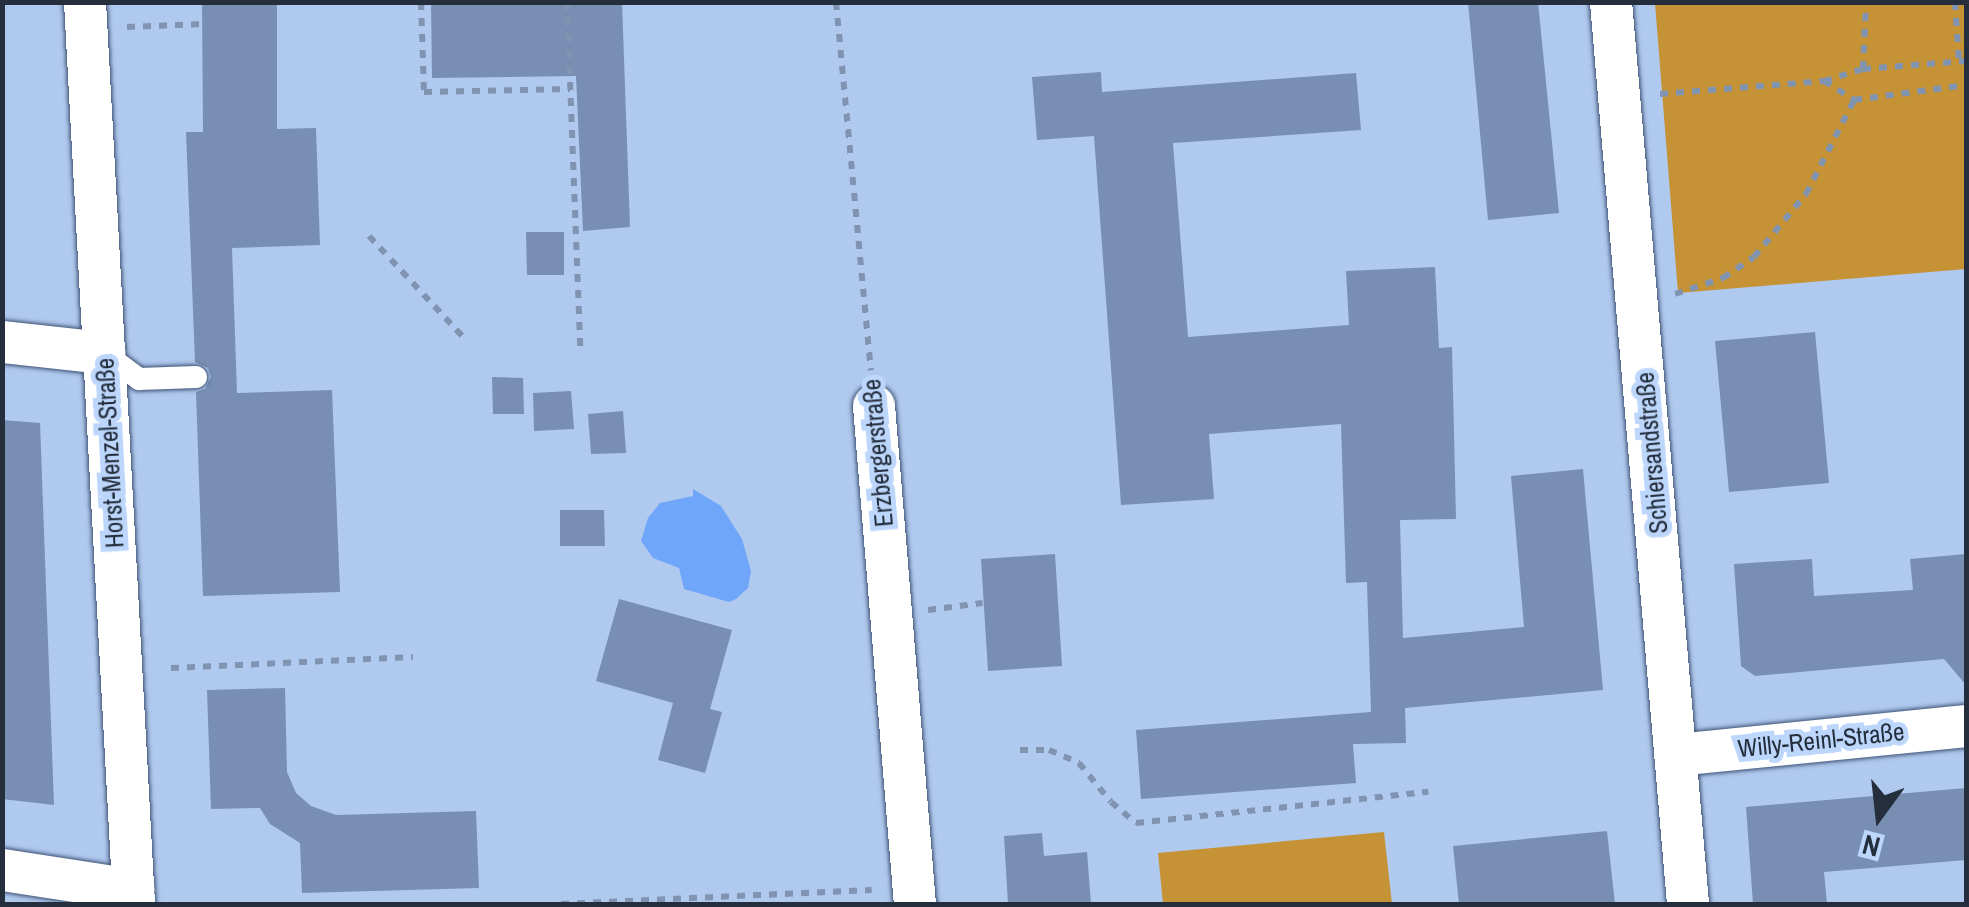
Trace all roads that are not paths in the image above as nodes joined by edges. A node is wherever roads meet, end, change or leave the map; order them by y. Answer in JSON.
{"nodes":[{"id":1,"x":1611,"y":2,"type":"edge"},
{"id":2,"x":86,"y":16,"type":"edge"},
{"id":3,"x":2,"y":342,"type":"edge"},
{"id":4,"x":104,"y":353,"type":"junction"},
{"id":5,"x":196,"y":377,"type":"dead end"},
{"id":6,"x":874,"y":406,"type":"road end"},
{"id":7,"x":1966,"y":726,"type":"edge"},
{"id":8,"x":1676,"y":756,"type":"junction"},
{"id":9,"x":2,"y":870,"type":"edge"},
{"id":10,"x":914,"y":896,"type":"edge"},
{"id":11,"x":134,"y":897,"type":"edge"},
{"id":12,"x":1688,"y":904,"type":"edge"}],
"edges":[{"from":1,"to":8,"type":"street","name":"Schiersandstraße"},
{"from":2,"to":4,"type":"street","name":"Horst-Menzel-Straße"},
{"from":3,"to":4,"type":"street"},
{"from":4,"to":5,"type":"lane"},
{"from":4,"to":11,"type":"street","name":"Horst-Menzel-Straße"},
{"from":6,"to":10,"type":"street","name":"Erzbergerstraße"},
{"from":7,"to":8,"type":"street","name":"Willy-Reinl-Straße"},
{"from":8,"to":12,"type":"street","name":"Schiersandstraße"},
{"from":9,"to":11,"type":"street"}]}
